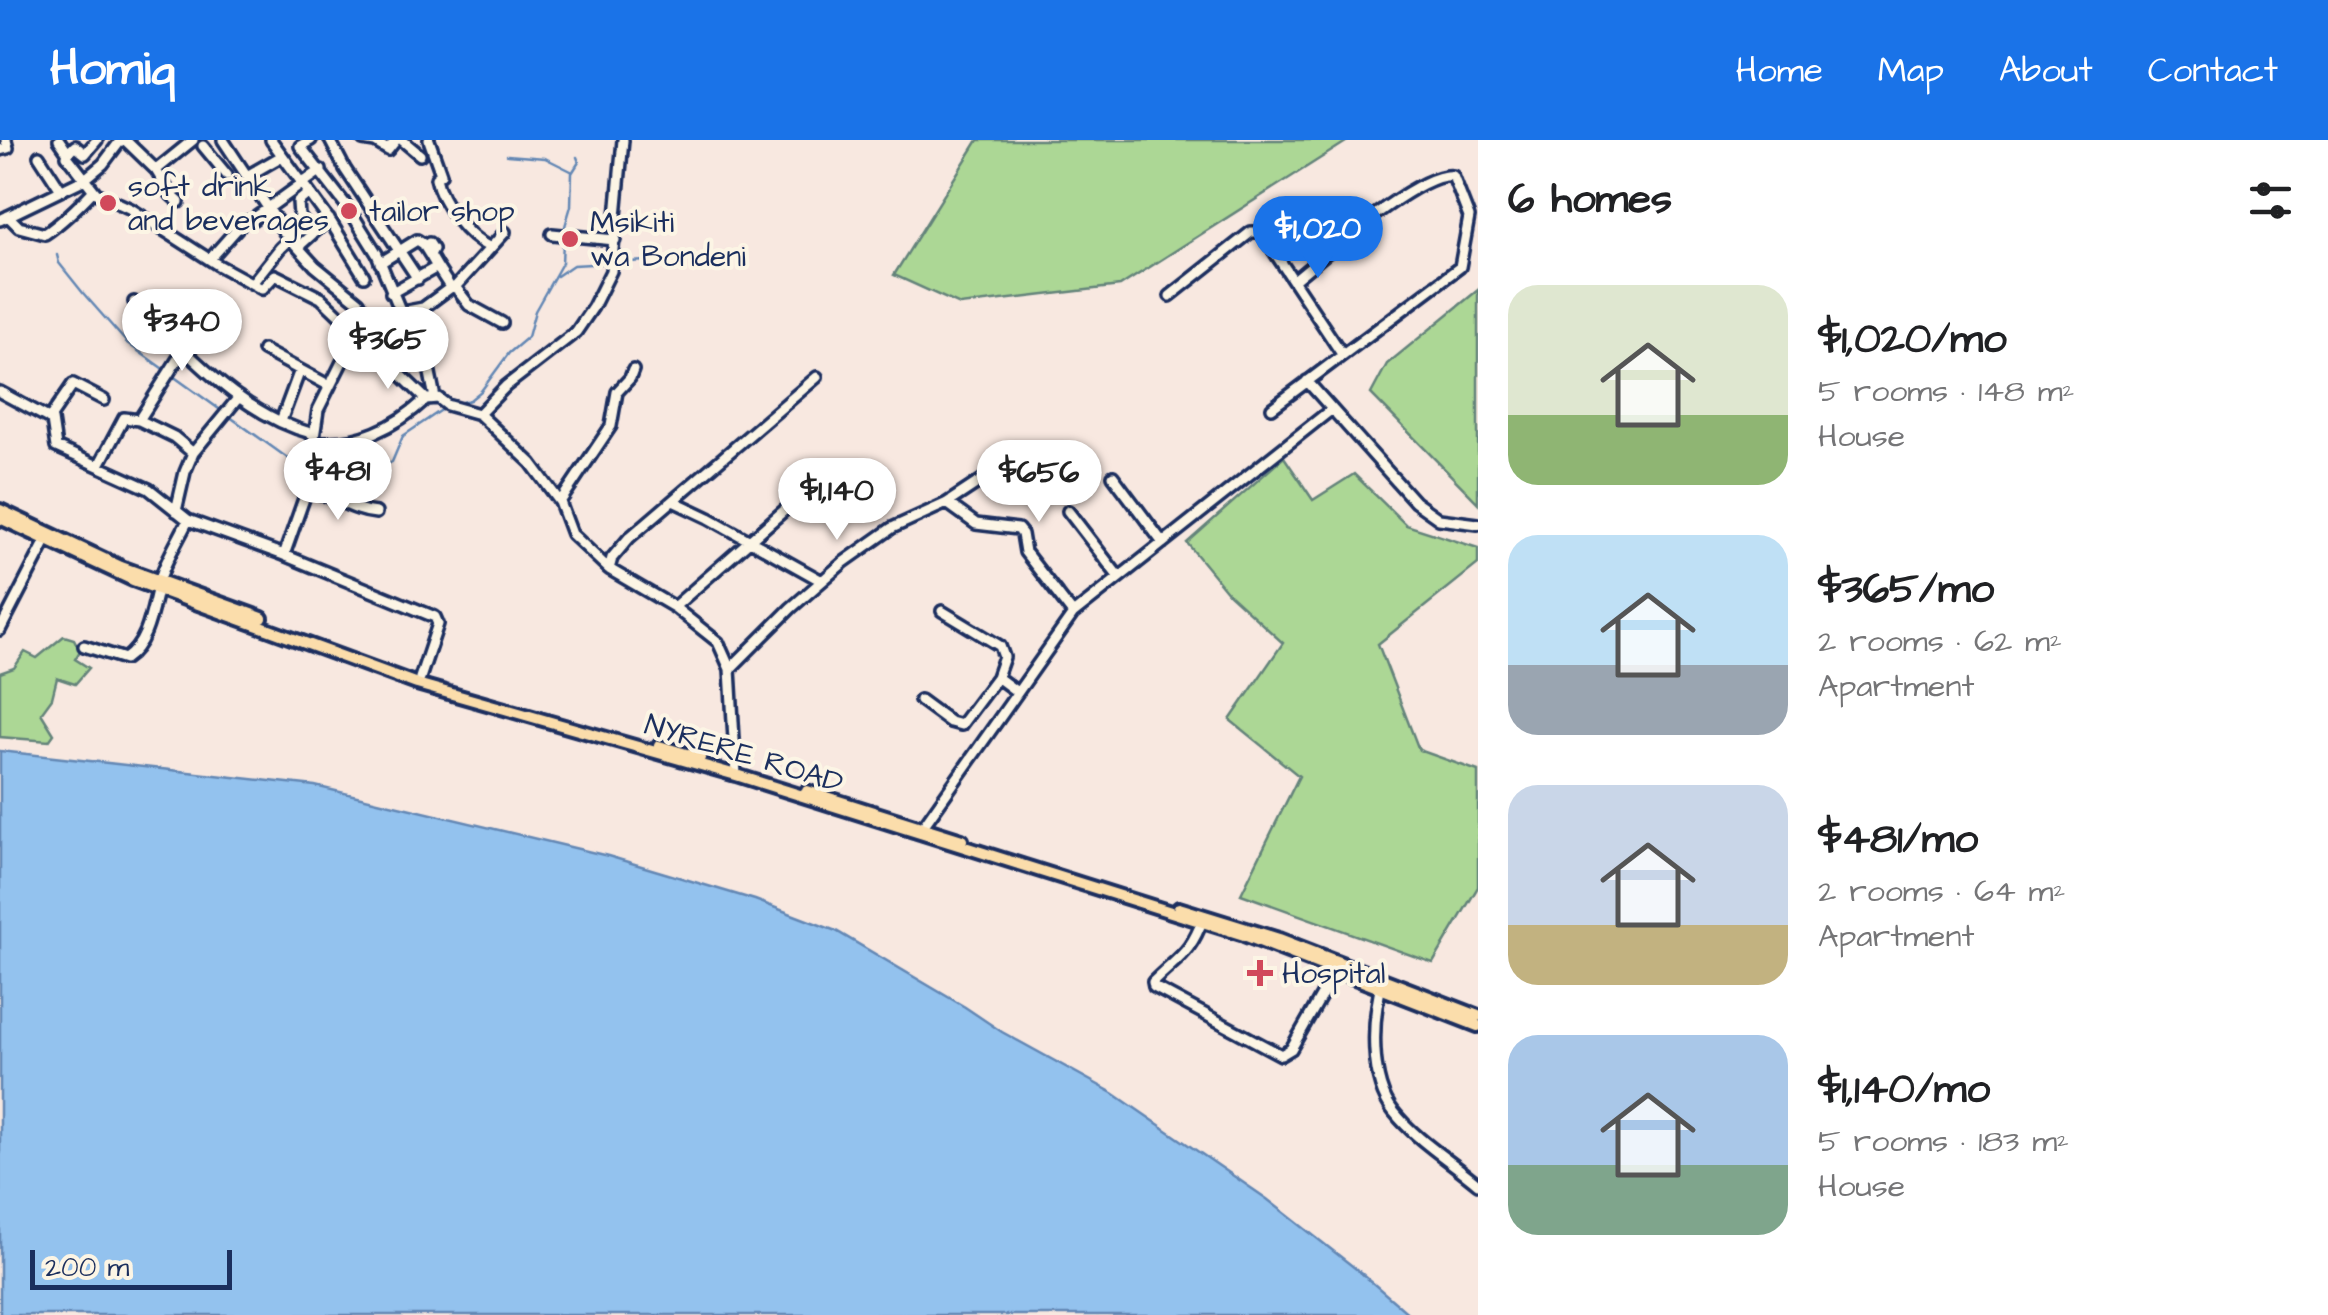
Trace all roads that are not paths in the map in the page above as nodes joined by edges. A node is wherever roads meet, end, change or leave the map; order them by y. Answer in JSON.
{"nodes":[{"id":1,"x":6,"y":140,"type":"edge"},
{"id":2,"x":59,"y":140,"type":"edge"},
{"id":3,"x":98,"y":140,"type":"edge"},
{"id":4,"x":123,"y":140,"type":"edge"},
{"id":5,"x":222,"y":140,"type":"edge"},
{"id":6,"x":271,"y":140,"type":"edge"},
{"id":7,"x":311,"y":140,"type":"edge"},
{"id":8,"x":330,"y":140,"type":"edge"},
{"id":9,"x":363,"y":140,"type":"edge"},
{"id":10,"x":399,"y":140,"type":"edge"},
{"id":11,"x":430,"y":140,"type":"edge"},
{"id":12,"x":624,"y":140,"type":"edge"},
{"id":13,"x":200,"y":142,"type":"edge"},
{"id":14,"x":298,"y":143,"type":"edge"},
{"id":15,"x":0,"y":150,"type":"edge"},
{"id":16,"x":113,"y":151,"type":"junction"},
{"id":17,"x":420,"y":155,"type":"dead end"},
{"id":18,"x":39,"y":156,"type":"dead end"},
{"id":19,"x":282,"y":156,"type":"junction"},
{"id":20,"x":70,"y":157,"type":"junction"},
{"id":21,"x":49,"y":168,"type":"junction"},
{"id":22,"x":156,"y":170,"type":"junction"},
{"id":23,"x":320,"y":170,"type":"junction"},
{"id":24,"x":227,"y":175,"type":"dead end"},
{"id":25,"x":247,"y":176,"type":"junction"},
{"id":26,"x":83,"y":180,"type":"junction"},
{"id":27,"x":302,"y":184,"type":"junction"},
{"id":28,"x":61,"y":190,"type":"junction"},
{"id":29,"x":93,"y":191,"type":"junction"},
{"id":30,"x":309,"y":193,"type":"junction"},
{"id":31,"x":179,"y":202,"type":"dead end"},
{"id":32,"x":268,"y":210,"type":"junction"},
{"id":33,"x":4,"y":218,"type":"edge"},
{"id":34,"x":329,"y":219,"type":"junction"},
{"id":35,"x":309,"y":227,"type":"junction"},
{"id":36,"x":505,"y":232,"type":"dead end"},
{"id":37,"x":560,"y":234,"type":"dead end"},
{"id":38,"x":616,"y":240,"type":"junction"},
{"id":39,"x":294,"y":242,"type":"junction"},
{"id":40,"x":488,"y":247,"type":"junction"},
{"id":41,"x":400,"y":250,"type":"junction"},
{"id":42,"x":210,"y":260,"type":"junction"},
{"id":43,"x":380,"y":262,"type":"junction"},
{"id":44,"x":437,"y":267,"type":"junction"},
{"id":45,"x":364,"y":276,"type":"dead end"},
{"id":46,"x":418,"y":280,"type":"junction"},
{"id":47,"x":1294,"y":280,"type":"junction"},
{"id":48,"x":252,"y":282,"type":"junction"},
{"id":49,"x":453,"y":288,"type":"junction"},
{"id":50,"x":391,"y":292,"type":"junction"},
{"id":51,"x":1170,"y":296,"type":"dead end"},
{"id":52,"x":134,"y":302,"type":"dead end"},
{"id":53,"x":402,"y":312,"type":"junction"},
{"id":54,"x":366,"y":314,"type":"junction"},
{"id":55,"x":502,"y":324,"type":"dead end"},
{"id":56,"x":351,"y":327,"type":"junction"},
{"id":57,"x":360,"y":337,"type":"junction"},
{"id":58,"x":184,"y":349,"type":"junction"},
{"id":59,"x":264,"y":350,"type":"dead end"},
{"id":60,"x":1342,"y":354,"type":"junction"},
{"id":61,"x":300,"y":370,"type":"junction"},
{"id":62,"x":633,"y":370,"type":"dead end"},
{"id":63,"x":817,"y":377,"type":"dead end"},
{"id":64,"x":1308,"y":380,"type":"junction"},
{"id":65,"x":330,"y":386,"type":"junction"},
{"id":66,"x":0,"y":392,"type":"edge"},
{"id":67,"x":239,"y":397,"type":"junction"},
{"id":68,"x":431,"y":398,"type":"junction"},
{"id":69,"x":104,"y":400,"type":"dead end"},
{"id":70,"x":1272,"y":408,"type":"dead end"},
{"id":71,"x":1332,"y":409,"type":"junction"},
{"id":72,"x":479,"y":414,"type":"junction"},
{"id":73,"x":49,"y":419,"type":"junction"},
{"id":74,"x":139,"y":420,"type":"junction"},
{"id":75,"x":281,"y":420,"type":"junction"},
{"id":76,"x":314,"y":438,"type":"junction"},
{"id":77,"x":193,"y":453,"type":"junction"},
{"id":78,"x":99,"y":465,"type":"junction"},
{"id":79,"x":988,"y":476,"type":"dead end"},
{"id":80,"x":1113,"y":476,"type":"dead end"},
{"id":81,"x":820,"y":479,"type":"dead end"},
{"id":82,"x":306,"y":490,"type":"junction"},
{"id":83,"x":673,"y":501,"type":"junction"},
{"id":84,"x":560,"y":502,"type":"junction"},
{"id":85,"x":946,"y":503,"type":"junction"},
{"id":86,"x":0,"y":510,"type":"edge"},
{"id":87,"x":176,"y":511,"type":"junction"},
{"id":88,"x":1068,"y":511,"type":"dead end"},
{"id":89,"x":376,"y":513,"type":"dead end"},
{"id":90,"x":0,"y":518,"type":"edge"},
{"id":91,"x":188,"y":520,"type":"junction"},
{"id":92,"x":1478,"y":524,"type":"edge"},
{"id":93,"x":49,"y":537,"type":"junction"},
{"id":94,"x":750,"y":542,"type":"junction"},
{"id":95,"x":1163,"y":543,"type":"junction"},
{"id":96,"x":284,"y":555,"type":"junction"},
{"id":97,"x":609,"y":569,"type":"junction"},
{"id":98,"x":1118,"y":576,"type":"junction"},
{"id":99,"x":822,"y":581,"type":"junction"},
{"id":100,"x":159,"y":584,"type":"junction"},
{"id":101,"x":674,"y":607,"type":"junction"},
{"id":102,"x":942,"y":611,"type":"dead end"},
{"id":103,"x":1072,"y":614,"type":"junction"},
{"id":104,"x":0,"y":630,"type":"edge"},
{"id":105,"x":84,"y":646,"type":"dead end"},
{"id":106,"x":730,"y":669,"type":"junction"},
{"id":107,"x":997,"y":677,"type":"junction"},
{"id":108,"x":420,"y":678,"type":"junction"},
{"id":109,"x":1017,"y":692,"type":"junction"},
{"id":110,"x":920,"y":700,"type":"dead end"},
{"id":111,"x":970,"y":716,"type":"junction"},
{"id":112,"x":990,"y":730,"type":"junction"},
{"id":113,"x":736,"y":772,"type":"junction"},
{"id":114,"x":922,"y":828,"type":"junction"},
{"id":115,"x":1204,"y":918,"type":"junction"},
{"id":116,"x":1336,"y":970,"type":"junction"},
{"id":117,"x":1381,"y":984,"type":"junction"},
{"id":118,"x":1478,"y":1016,"type":"edge"},
{"id":119,"x":1478,"y":1026,"type":"edge"},
{"id":120,"x":1478,"y":1184,"type":"edge"}],
"edges":[{"from":1,"to":15,"type":"street"},
{"from":2,"to":20,"type":"street"},
{"from":3,"to":16,"type":"street"},
{"from":3,"to":20,"type":"street"},
{"from":4,"to":16,"type":"street"},
{"from":4,"to":22,"type":"street"},
{"from":5,"to":25,"type":"street"},
{"from":6,"to":19,"type":"street"},
{"from":7,"to":14,"type":"street"},
{"from":8,"to":41,"type":"street"},
{"from":9,"to":10,"type":"street"},
{"from":10,"to":17,"type":"street"},
{"from":11,"to":40,"type":"street"},
{"from":12,"to":38,"type":"street"},
{"from":13,"to":22,"type":"street"},
{"from":13,"to":24,"type":"street"},
{"from":14,"to":23,"type":"street"},
{"from":16,"to":26,"type":"street"},
{"from":18,"to":21,"type":"street"},
{"from":19,"to":25,"type":"street"},
{"from":19,"to":27,"type":"street"},
{"from":20,"to":21,"type":"street"},
{"from":20,"to":26,"type":"street"},
{"from":21,"to":28,"type":"street"},
{"from":22,"to":31,"type":"street"},
{"from":23,"to":27,"type":"street"},
{"from":23,"to":43,"type":"street"},
{"from":25,"to":32,"type":"street"},
{"from":26,"to":28,"type":"street"},
{"from":26,"to":29,"type":"street"},
{"from":27,"to":30,"type":"street"},
{"from":27,"to":32,"type":"street"},
{"from":28,"to":33,"type":"street"},
{"from":29,"to":33,"type":"street"},
{"from":29,"to":42,"type":"street"},
{"from":30,"to":34,"type":"street"},
{"from":30,"to":35,"type":"street"},
{"from":32,"to":39,"type":"street"},
{"from":32,"to":42,"type":"street"},
{"from":34,"to":35,"type":"street"},
{"from":34,"to":45,"type":"street"},
{"from":35,"to":39,"type":"street"},
{"from":36,"to":40,"type":"street"},
{"from":37,"to":38,"type":"street"},
{"from":38,"to":72,"type":"street"},
{"from":39,"to":48,"type":"street"},
{"from":39,"to":54,"type":"street"},
{"from":40,"to":49,"type":"street"},
{"from":41,"to":43,"type":"street"},
{"from":41,"to":44,"type":"street"},
{"from":41,"to":46,"type":"street"},
{"from":42,"to":48,"type":"street"},
{"from":43,"to":50,"type":"street"},
{"from":44,"to":46,"type":"street"},
{"from":44,"to":49,"type":"street"},
{"from":46,"to":50,"type":"street"},
{"from":47,"to":51,"type":"street"},
{"from":47,"to":60,"type":"street"},
{"from":47,"to":60,"type":"street"},
{"from":48,"to":56,"type":"street"},
{"from":49,"to":53,"type":"street"},
{"from":49,"to":55,"type":"street"},
{"from":50,"to":53,"type":"street"},
{"from":52,"to":58,"type":"street"},
{"from":53,"to":68,"type":"street"},
{"from":54,"to":56,"type":"street"},
{"from":54,"to":57,"type":"street"},
{"from":56,"to":57,"type":"street"},
{"from":57,"to":65,"type":"street"},
{"from":57,"to":68,"type":"street"},
{"from":58,"to":67,"type":"street"},
{"from":58,"to":74,"type":"street"},
{"from":59,"to":61,"type":"street"},
{"from":60,"to":64,"type":"street"},
{"from":61,"to":65,"type":"street"},
{"from":61,"to":75,"type":"street"},
{"from":62,"to":84,"type":"street"},
{"from":63,"to":83,"type":"street"},
{"from":64,"to":70,"type":"street"},
{"from":64,"to":71,"type":"street"},
{"from":65,"to":76,"type":"street"},
{"from":66,"to":73,"type":"street"},
{"from":67,"to":75,"type":"street"},
{"from":67,"to":77,"type":"street"},
{"from":68,"to":72,"type":"street"},
{"from":68,"to":76,"type":"street"},
{"from":69,"to":73,"type":"street"},
{"from":71,"to":92,"type":"street"},
{"from":71,"to":95,"type":"street"},
{"from":72,"to":84,"type":"street"},
{"from":73,"to":78,"type":"street"},
{"from":74,"to":77,"type":"street"},
{"from":74,"to":78,"type":"street"},
{"from":75,"to":76,"type":"street"},
{"from":76,"to":82,"type":"street"},
{"from":77,"to":87,"type":"street"},
{"from":78,"to":87,"type":"street"},
{"from":79,"to":85,"type":"street"},
{"from":80,"to":95,"type":"street"},
{"from":81,"to":94,"type":"street"},
{"from":82,"to":89,"type":"street"},
{"from":82,"to":96,"type":"street"},
{"from":83,"to":94,"type":"street"},
{"from":83,"to":97,"type":"street"},
{"from":84,"to":97,"type":"street"},
{"from":85,"to":99,"type":"street"},
{"from":85,"to":103,"type":"street"},
{"from":86,"to":93,"type":"main road","name":"NYRERE ROAD"},
{"from":87,"to":91,"type":"street"},
{"from":88,"to":98,"type":"street"},
{"from":90,"to":93,"type":"main road","name":"NYRERE ROAD"},
{"from":91,"to":96,"type":"street"},
{"from":91,"to":100,"type":"street"},
{"from":93,"to":100,"type":"main road","name":"NYRERE ROAD"},
{"from":93,"to":104,"type":"street"},
{"from":94,"to":99,"type":"street"},
{"from":94,"to":101,"type":"street"},
{"from":95,"to":98,"type":"street"},
{"from":96,"to":108,"type":"street"},
{"from":97,"to":101,"type":"street"},
{"from":98,"to":103,"type":"street"},
{"from":99,"to":106,"type":"street"},
{"from":100,"to":105,"type":"street"},
{"from":100,"to":108,"type":"main road","name":"NYRERE ROAD"},
{"from":100,"to":113,"type":"main road","name":"NYRERE ROAD"},
{"from":101,"to":106,"type":"street"},
{"from":102,"to":107,"type":"street"},
{"from":103,"to":109,"type":"street"},
{"from":106,"to":113,"type":"street"},
{"from":107,"to":109,"type":"street"},
{"from":107,"to":111,"type":"street"},
{"from":108,"to":113,"type":"main road","name":"NYRERE ROAD"},
{"from":109,"to":112,"type":"street"},
{"from":110,"to":111,"type":"street"},
{"from":111,"to":112,"type":"street"},
{"from":112,"to":114,"type":"street"},
{"from":113,"to":114,"type":"main road","name":"NYRERE ROAD"},
{"from":113,"to":115,"type":"main road","name":"NYRERE ROAD"},
{"from":114,"to":115,"type":"main road","name":"NYRERE ROAD"},
{"from":115,"to":116,"type":"main road","name":"NYRERE ROAD"},
{"from":115,"to":116,"type":"street"},
{"from":115,"to":117,"type":"main road","name":"NYRERE ROAD"},
{"from":116,"to":117,"type":"main road","name":"NYRERE ROAD"},
{"from":117,"to":118,"type":"main road","name":"NYRERE ROAD"},
{"from":117,"to":119,"type":"main road","name":"NYRERE ROAD"},
{"from":117,"to":120,"type":"street"}]}
